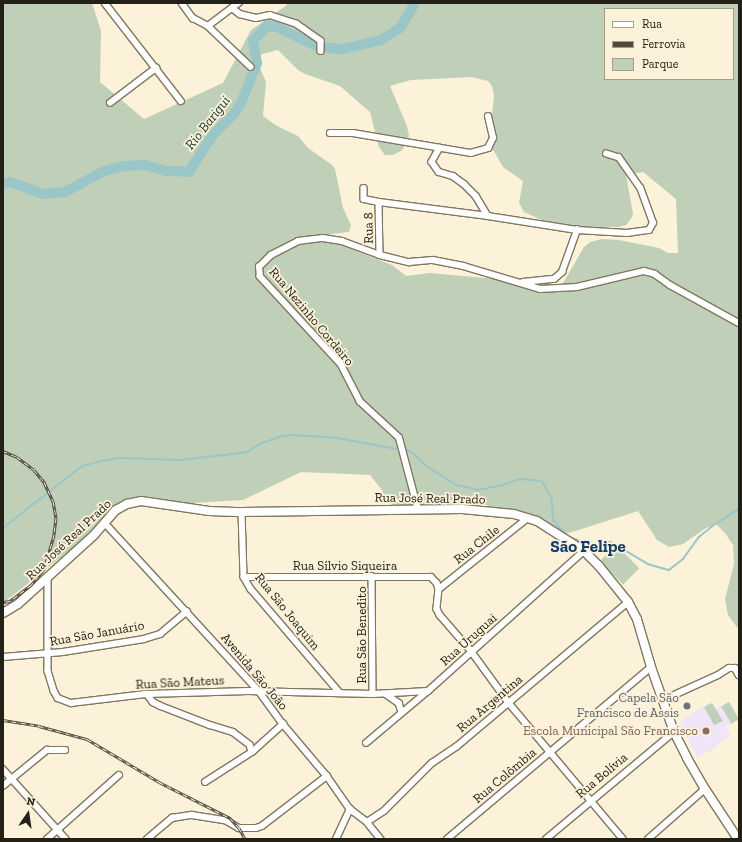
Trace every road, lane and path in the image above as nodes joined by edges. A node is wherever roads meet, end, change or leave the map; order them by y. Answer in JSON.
{"nodes":[{"id":1,"x":105,"y":3,"type":"edge"},
{"id":2,"x":182,"y":3,"type":"edge"},
{"id":3,"x":239,"y":3,"type":"edge"},
{"id":4,"x":232,"y":8,"type":"junction"},
{"id":5,"x":208,"y":26,"type":"junction"},
{"id":6,"x":321,"y":51,"type":"dead end"},
{"id":7,"x":251,"y":67,"type":"dead end"},
{"id":8,"x":156,"y":68,"type":"junction"},
{"id":9,"x":181,"y":101,"type":"dead end"},
{"id":10,"x":110,"y":103,"type":"dead end"},
{"id":11,"x":488,"y":117,"type":"dead end"},
{"id":12,"x":330,"y":133,"type":"dead end"},
{"id":13,"x":440,"y":148,"type":"junction"},
{"id":14,"x":607,"y":154,"type":"dead end"},
{"id":15,"x":364,"y":188,"type":"dead end"},
{"id":16,"x":379,"y":202,"type":"junction"},
{"id":17,"x":488,"y":216,"type":"junction"},
{"id":18,"x":577,"y":230,"type":"junction"},
{"id":19,"x":380,"y":255,"type":"junction"},
{"id":20,"x":519,"y":282,"type":"junction"},
{"id":21,"x":739,"y":323,"type":"edge"},
{"id":22,"x":418,"y":510,"type":"junction"},
{"id":23,"x":242,"y":512,"type":"junction"},
{"id":24,"x":528,"y":518,"type":"junction"},
{"id":25,"x":105,"y":523,"type":"junction"},
{"id":26,"x":584,"y":551,"type":"junction"},
{"id":27,"x":372,"y":576,"type":"junction"},
{"id":28,"x":48,"y":577,"type":"junction"},
{"id":29,"x":244,"y":577,"type":"junction"},
{"id":30,"x":439,"y":589,"type":"junction"},
{"id":31,"x":628,"y":602,"type":"junction"},
{"id":32,"x":187,"y":611,"type":"junction"},
{"id":33,"x":3,"y":613,"type":"edge"},
{"id":34,"x":472,"y":652,"type":"junction"},
{"id":35,"x":47,"y":654,"type":"junction"},
{"id":36,"x":3,"y":656,"type":"edge"},
{"id":37,"x":651,"y":667,"type":"junction"},
{"id":38,"x":739,"y":675,"type":"edge"},
{"id":39,"x":259,"y":691,"type":"junction"},
{"id":40,"x":428,"y":691,"type":"junction"},
{"id":41,"x":340,"y":693,"type":"junction"},
{"id":42,"x":147,"y":694,"type":"junction"},
{"id":43,"x":373,"y":694,"type":"junction"},
{"id":44,"x":385,"y":694,"type":"junction"},
{"id":45,"x":663,"y":700,"type":"junction"},
{"id":46,"x":509,"y":703,"type":"junction"},
{"id":47,"x":402,"y":712,"type":"junction"},
{"id":48,"x":283,"y":724,"type":"junction"},
{"id":49,"x":674,"y":732,"type":"junction"},
{"id":50,"x":366,"y":743,"type":"dead end"},
{"id":51,"x":65,"y":750,"type":"dead end"},
{"id":52,"x":252,"y":752,"type":"junction"},
{"id":53,"x":550,"y":752,"type":"junction"},
{"id":54,"x":3,"y":769,"type":"edge"},
{"id":55,"x":119,"y":775,"type":"dead end"},
{"id":56,"x":327,"y":776,"type":"junction"},
{"id":57,"x":12,"y":779,"type":"junction"},
{"id":58,"x":205,"y":782,"type":"dead end"},
{"id":59,"x":3,"y":786,"type":"edge"},
{"id":60,"x":705,"y":789,"type":"junction"},
{"id":61,"x":591,"y":800,"type":"junction"},
{"id":62,"x":350,"y":809,"type":"junction"},
{"id":63,"x":367,"y":822,"type":"junction"},
{"id":64,"x":58,"y":830,"type":"junction"},
{"id":65,"x":47,"y":839,"type":"edge"},
{"id":66,"x":66,"y":839,"type":"edge"},
{"id":67,"x":147,"y":839,"type":"edge"},
{"id":68,"x":336,"y":839,"type":"edge"},
{"id":69,"x":381,"y":839,"type":"edge"},
{"id":70,"x":446,"y":839,"type":"edge"},
{"id":71,"x":546,"y":839,"type":"edge"},
{"id":72,"x":623,"y":839,"type":"edge"},
{"id":73,"x":648,"y":839,"type":"edge"},
{"id":74,"x":738,"y":839,"type":"edge"}],
"edges":[{"from":1,"to":8,"type":"street"},
{"from":2,"to":5,"type":"street"},
{"from":3,"to":4,"type":"street"},
{"from":4,"to":5,"type":"street"},
{"from":4,"to":6,"type":"street"},
{"from":5,"to":7,"type":"street"},
{"from":8,"to":9,"type":"street"},
{"from":8,"to":10,"type":"street"},
{"from":11,"to":13,"type":"street"},
{"from":12,"to":13,"type":"street"},
{"from":13,"to":17,"type":"street"},
{"from":14,"to":18,"type":"street"},
{"from":15,"to":16,"type":"street","name":"Rua 8"},
{"from":16,"to":17,"type":"street"},
{"from":16,"to":19,"type":"street","name":"Rua 8"},
{"from":17,"to":18,"type":"street"},
{"from":18,"to":20,"type":"street"},
{"from":19,"to":20,"type":"street","name":"Rua Nezinho Cordeiro"},
{"from":19,"to":22,"type":"street","name":"Rua Nezinho Cordeiro"},
{"from":20,"to":21,"type":"street","name":"Rua Nezinho Cordeiro"},
{"from":22,"to":23,"type":"street","name":"Rua José Real Prado"},
{"from":22,"to":24,"type":"street","name":"Rua José Real Prado"},
{"from":23,"to":25,"type":"street","name":"Rua José Real Prado"},
{"from":23,"to":29,"type":"street","name":"Rua São Joaquim"},
{"from":24,"to":26,"type":"street","name":"Rua José Real Prado"},
{"from":24,"to":30,"type":"street","name":"Rua Chile"},
{"from":25,"to":28,"type":"street","name":"Rua José Real Prado"},
{"from":25,"to":32,"type":"street","name":"Avenida São João"},
{"from":26,"to":31,"type":"street","name":"Rua José Real Prado"},
{"from":26,"to":34,"type":"street","name":"Rua Uruguai"},
{"from":27,"to":29,"type":"street","name":"Rua Sílvio Siqueira"},
{"from":27,"to":30,"type":"street","name":"Rua Sílvio Siqueira"},
{"from":27,"to":43,"type":"street","name":"Rua São Benedito"},
{"from":28,"to":33,"type":"street","name":"Rua José Real Prado"},
{"from":28,"to":35,"type":"street","name":"Rua São Mateus"},
{"from":29,"to":41,"type":"street","name":"Rua São Joaquim"},
{"from":30,"to":34,"type":"street"},
{"from":31,"to":37,"type":"street","name":"Rua José Real Prado"},
{"from":31,"to":46,"type":"street","name":"Rua Argentina"},
{"from":32,"to":35,"type":"street","name":"Rua São Januário"},
{"from":32,"to":39,"type":"street","name":"Avenida São João"},
{"from":34,"to":40,"type":"street","name":"Rua Uruguai"},
{"from":34,"to":46,"type":"street"},
{"from":35,"to":36,"type":"street","name":"Rua São Januário"},
{"from":35,"to":42,"type":"street","name":"Rua São Mateus"},
{"from":37,"to":45,"type":"street","name":"Rua José Real Prado"},
{"from":37,"to":53,"type":"street","name":"Rua Colômbia"},
{"from":38,"to":45,"type":"street"},
{"from":39,"to":41,"type":"street","name":"Rua São Mateus"},
{"from":39,"to":42,"type":"street","name":"Rua São Mateus"},
{"from":39,"to":48,"type":"street","name":"Avenida São João"},
{"from":40,"to":44,"type":"street","name":"Rua São Mateus"},
{"from":40,"to":47,"type":"street","name":"Rua Uruguai"},
{"from":41,"to":43,"type":"street","name":"Rua São Mateus"},
{"from":42,"to":52,"type":"street"},
{"from":43,"to":44,"type":"street","name":"Rua São Mateus"},
{"from":44,"to":47,"type":"street"},
{"from":45,"to":49,"type":"street","name":"Rua José Real Prado"},
{"from":46,"to":53,"type":"street"},
{"from":46,"to":63,"type":"street","name":"Rua Argentina"},
{"from":47,"to":50,"type":"street","name":"Rua Uruguai"},
{"from":48,"to":52,"type":"street"},
{"from":48,"to":56,"type":"street","name":"Avenida São João"},
{"from":49,"to":60,"type":"street","name":"Rua José Real Prado"},
{"from":49,"to":61,"type":"street","name":"Rua Bolívia"},
{"from":51,"to":57,"type":"street"},
{"from":52,"to":58,"type":"street"},
{"from":53,"to":61,"type":"street"},
{"from":53,"to":70,"type":"street","name":"Rua Colômbia"},
{"from":54,"to":57,"type":"street"},
{"from":55,"to":64,"type":"street"},
{"from":56,"to":62,"type":"street","name":"Avenida São João"},
{"from":56,"to":67,"type":"street"},
{"from":57,"to":59,"type":"street"},
{"from":57,"to":64,"type":"street"},
{"from":60,"to":73,"type":"street"},
{"from":60,"to":74,"type":"street","name":"Rua José Real Prado"},
{"from":61,"to":71,"type":"street","name":"Rua Bolívia"},
{"from":61,"to":72,"type":"street"},
{"from":62,"to":63,"type":"street","name":"Avenida São João"},
{"from":62,"to":68,"type":"street"},
{"from":63,"to":69,"type":"street","name":"Avenida São João"},
{"from":64,"to":65,"type":"street"},
{"from":64,"to":66,"type":"street"}]}
